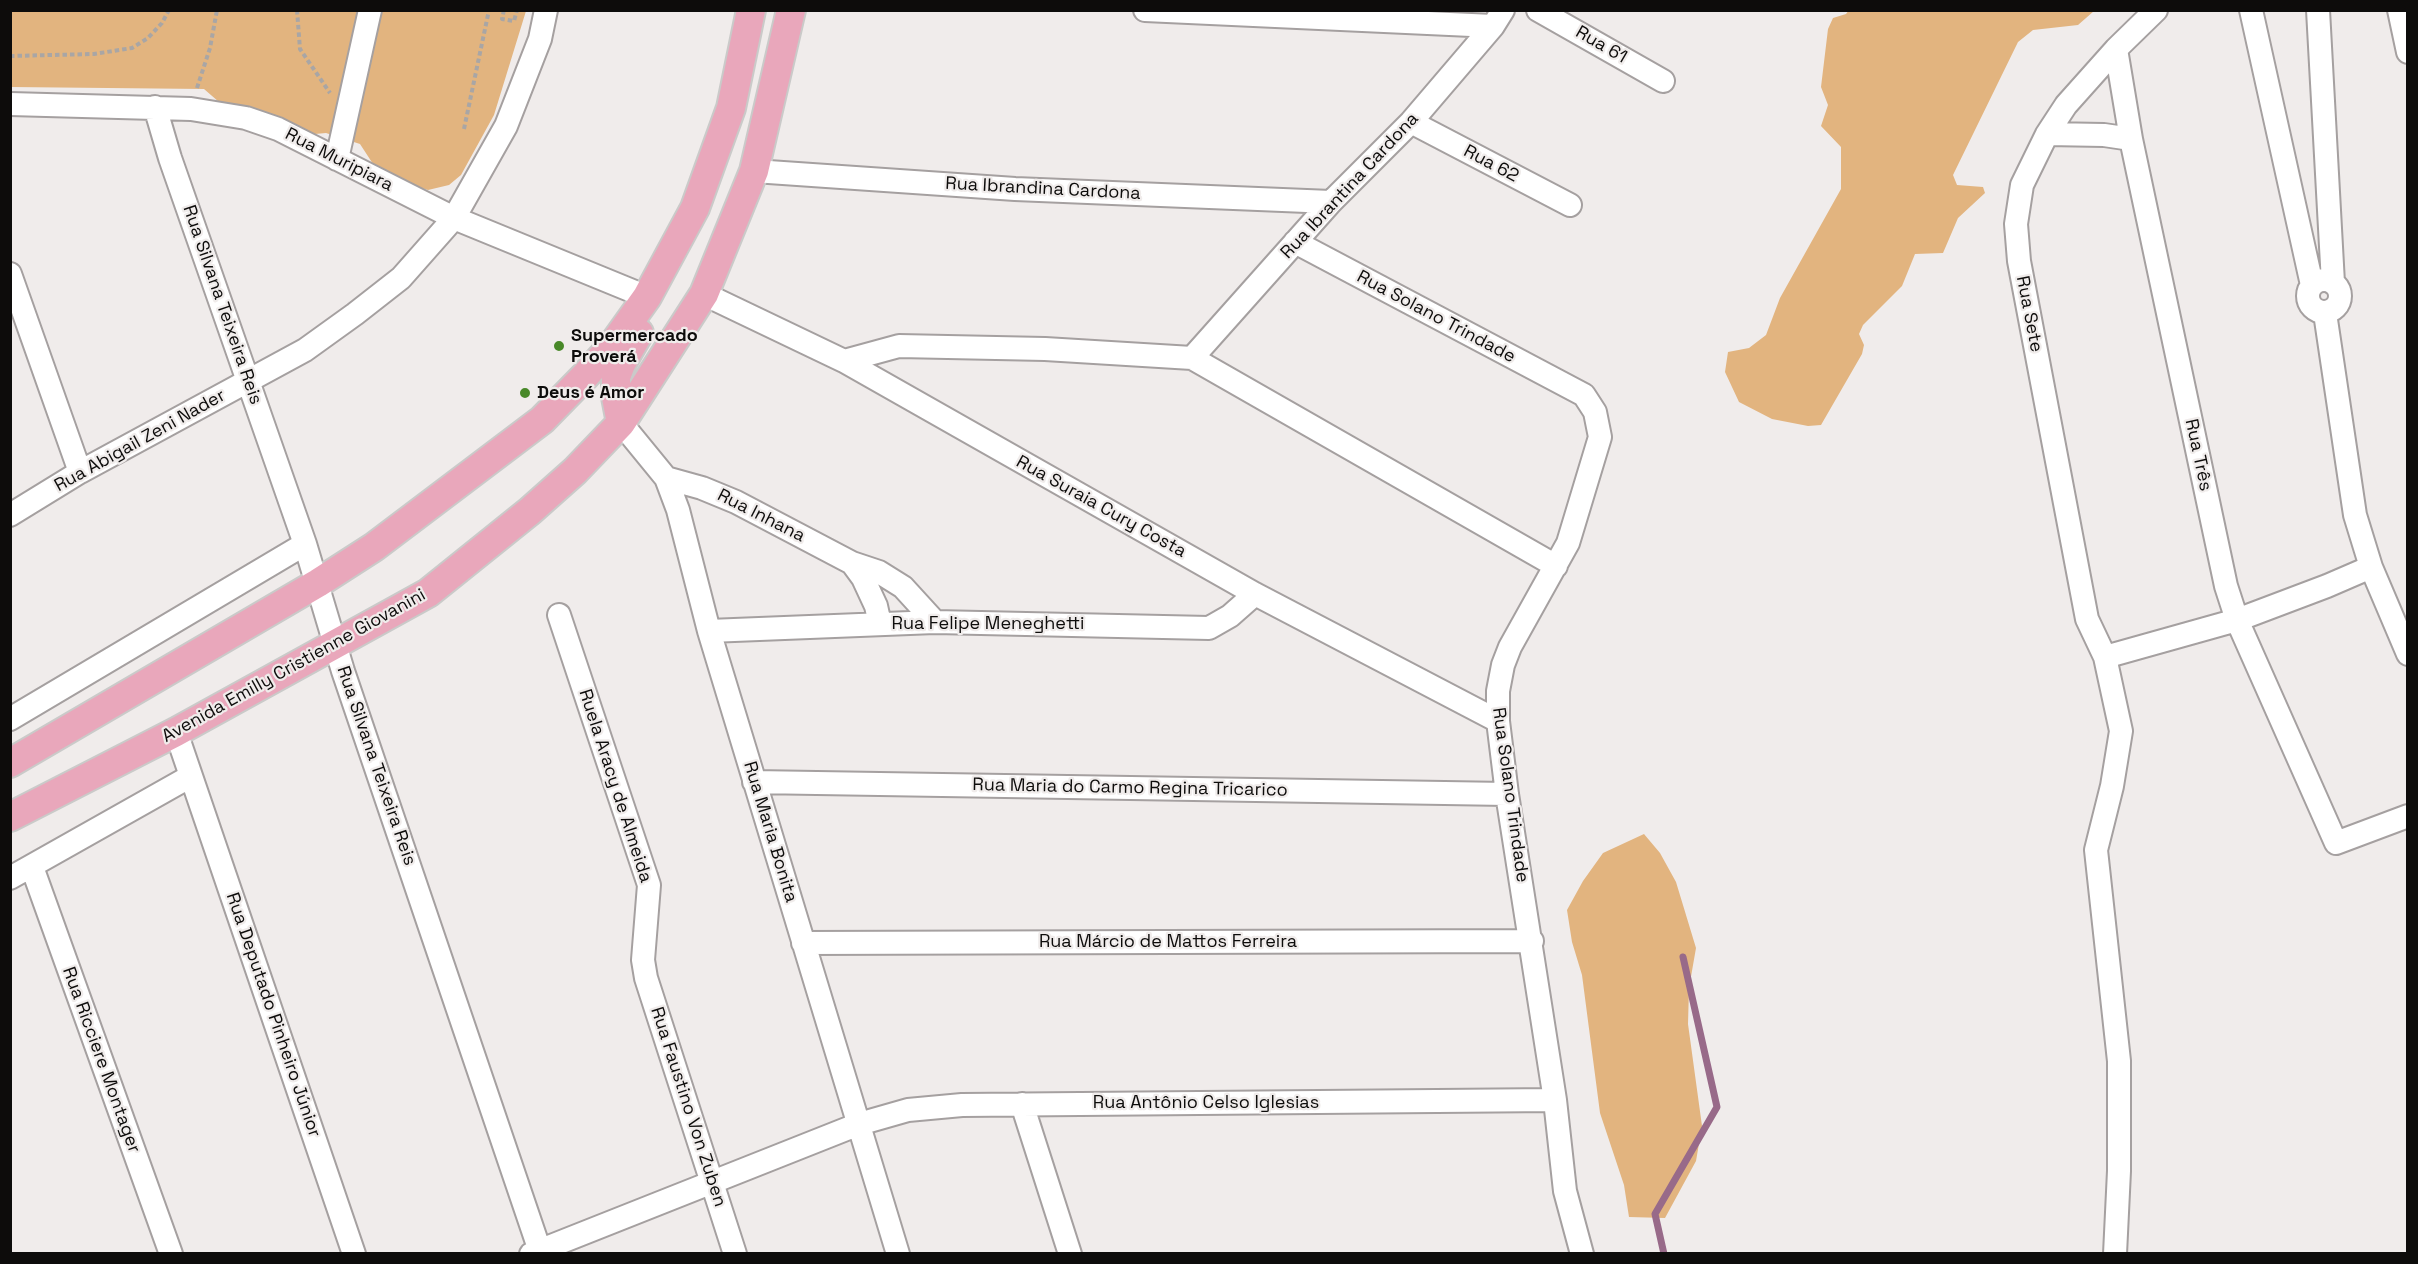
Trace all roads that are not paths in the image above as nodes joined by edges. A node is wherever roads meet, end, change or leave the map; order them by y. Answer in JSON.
{"nodes":[{"id":1,"x":370,"y":10,"type":"edge"},
{"id":2,"x":546,"y":10,"type":"edge"},
{"id":3,"x":751,"y":10,"type":"edge"},
{"id":4,"x":792,"y":10,"type":"edge"},
{"id":5,"x":1144,"y":10,"type":"edge"},
{"id":6,"x":1538,"y":10,"type":"edge"},
{"id":7,"x":2156,"y":10,"type":"edge"},
{"id":8,"x":2251,"y":10,"type":"edge"},
{"id":9,"x":2318,"y":10,"type":"edge"},
{"id":10,"x":2399,"y":10,"type":"edge"},
{"id":11,"x":1498,"y":18,"type":"edge"},
{"id":12,"x":2116,"y":49,"type":"junction"},
{"id":13,"x":2408,"y":52,"type":"edge"},
{"id":14,"x":1663,"y":81,"type":"dead end"},
{"id":15,"x":10,"y":104,"type":"edge"},
{"id":16,"x":155,"y":107,"type":"junction"},
{"id":17,"x":1411,"y":122,"type":"junction"},
{"id":18,"x":2047,"y":134,"type":"junction"},
{"id":19,"x":2131,"y":139,"type":"junction"},
{"id":20,"x":337,"y":159,"type":"junction"},
{"id":21,"x":754,"y":171,"type":"junction"},
{"id":22,"x":1331,"y":202,"type":"junction"},
{"id":23,"x":1570,"y":205,"type":"dead end"},
{"id":24,"x":454,"y":218,"type":"junction"},
{"id":25,"x":1295,"y":242,"type":"junction"},
{"id":26,"x":10,"y":274,"type":"edge"},
{"id":27,"x":2323,"y":284,"type":"junction"},
{"id":28,"x":704,"y":294,"type":"junction"},
{"id":29,"x":647,"y":297,"type":"junction"},
{"id":30,"x":1192,"y":358,"type":"junction"},
{"id":31,"x":844,"y":361,"type":"junction"},
{"id":32,"x":249,"y":381,"type":"junction"},
{"id":33,"x":621,"y":423,"type":"junction"},
{"id":34,"x":80,"y":472,"type":"junction"},
{"id":35,"x":666,"y":478,"type":"junction"},
{"id":36,"x":10,"y":515,"type":"edge"},
{"id":37,"x":305,"y":544,"type":"junction"},
{"id":38,"x":852,"y":563,"type":"junction"},
{"id":39,"x":1556,"y":566,"type":"junction"},
{"id":40,"x":2371,"y":567,"type":"junction"},
{"id":41,"x":318,"y":584,"type":"junction"},
{"id":42,"x":1255,"y":594,"type":"junction"},
{"id":43,"x":559,"y":615,"type":"dead end"},
{"id":44,"x":2237,"y":621,"type":"junction"},
{"id":45,"x":935,"y":622,"type":"junction"},
{"id":46,"x":880,"y":624,"type":"junction"},
{"id":47,"x":709,"y":631,"type":"junction"},
{"id":48,"x":335,"y":645,"type":"junction"},
{"id":49,"x":2408,"y":654,"type":"edge"},
{"id":50,"x":2105,"y":657,"type":"junction"},
{"id":51,"x":10,"y":719,"type":"edge"},
{"id":52,"x":1498,"y":721,"type":"junction"},
{"id":53,"x":176,"y":732,"type":"junction"},
{"id":54,"x":10,"y":763,"type":"edge"},
{"id":55,"x":191,"y":776,"type":"junction"},
{"id":56,"x":754,"y":782,"type":"junction"},
{"id":57,"x":1507,"y":794,"type":"junction"},
{"id":58,"x":2408,"y":816,"type":"edge"},
{"id":59,"x":10,"y":817,"type":"edge"},
{"id":60,"x":32,"y":867,"type":"junction"},
{"id":61,"x":10,"y":878,"type":"edge"},
{"id":62,"x":1532,"y":941,"type":"junction"},
{"id":63,"x":803,"y":944,"type":"junction"},
{"id":64,"x":643,"y":960,"type":"joint"},
{"id":65,"x":1556,"y":1100,"type":"junction"},
{"id":66,"x":1022,"y":1104,"type":"junction"},
{"id":67,"x":859,"y":1124,"type":"junction"},
{"id":68,"x":714,"y":1183,"type":"junction"},
{"id":69,"x":537,"y":1252,"type":"edge"},
{"id":70,"x":171,"y":1254,"type":"edge"},
{"id":71,"x":354,"y":1254,"type":"edge"},
{"id":72,"x":735,"y":1254,"type":"edge"},
{"id":73,"x":898,"y":1254,"type":"edge"},
{"id":74,"x":1070,"y":1254,"type":"edge"},
{"id":75,"x":1582,"y":1254,"type":"edge"},
{"id":76,"x":2115,"y":1254,"type":"edge"}],
"edges":[{"from":1,"to":20,"type":"street"},
{"from":2,"to":24,"type":"street","name":"Rua Abigail Zeni Nader"},
{"from":3,"to":29,"type":"main road"},
{"from":4,"to":21,"type":"main road","name":"Avenida Emilly Cristienne Giovanini"},
{"from":5,"to":11,"type":"street"},
{"from":6,"to":14,"type":"street","name":"Rua 61"},
{"from":7,"to":12,"type":"street","name":"Rua Sete"},
{"from":8,"to":27,"type":"street"},
{"from":9,"to":27,"type":"street"},
{"from":10,"to":13,"type":"street"},
{"from":11,"to":17,"type":"street","name":"Rua Ibrantina Cardona"},
{"from":12,"to":18,"type":"street","name":"Rua Sete"},
{"from":12,"to":19,"type":"street","name":"Rua Três"},
{"from":15,"to":16,"type":"street","name":"Rua Muripiara"},
{"from":16,"to":20,"type":"street","name":"Rua Muripiara"},
{"from":16,"to":32,"type":"street","name":"Rua Silvana Teixeira Reis"},
{"from":17,"to":22,"type":"street","name":"Rua Ibrantina Cardona"},
{"from":17,"to":23,"type":"street","name":"Rua 62"},
{"from":18,"to":19,"type":"street"},
{"from":18,"to":50,"type":"street","name":"Rua Sete"},
{"from":19,"to":44,"type":"street","name":"Rua Três"},
{"from":20,"to":24,"type":"street","name":"Rua Muripiara"},
{"from":21,"to":22,"type":"street","name":"Rua Ibrandina Cardona"},
{"from":21,"to":28,"type":"main road","name":"Avenida Emilly Cristienne Giovanini"},
{"from":22,"to":25,"type":"street","name":"Rua Ibrantina Cardona"},
{"from":24,"to":29,"type":"street","name":"Rua Muripiara"},
{"from":24,"to":32,"type":"street","name":"Rua Abigail Zeni Nader"},
{"from":25,"to":30,"type":"street","name":"Rua Ibrantina Cardona"},
{"from":25,"to":39,"type":"street","name":"Rua Solano Trindade"},
{"from":26,"to":34,"type":"street"},
{"from":27,"to":40,"type":"street"},
{"from":28,"to":31,"type":"street","name":"Rua Suraia Cury Costa"},
{"from":28,"to":33,"type":"main road","name":"Avenida Emilly Cristienne Giovanini"},
{"from":29,"to":33,"type":"main road"},
{"from":29,"to":41,"type":"main road"},
{"from":30,"to":31,"type":"street"},
{"from":30,"to":39,"type":"street"},
{"from":31,"to":42,"type":"street","name":"Rua Suraia Cury Costa"},
{"from":32,"to":34,"type":"street","name":"Rua Abigail Zeni Nader"},
{"from":32,"to":37,"type":"street","name":"Rua Silvana Teixeira Reis"},
{"from":33,"to":35,"type":"street","name":"Rua Maria Bonita"},
{"from":33,"to":48,"type":"main road","name":"Avenida Emilly Cristienne Giovanini"},
{"from":34,"to":36,"type":"street","name":"Rua Abigail Zeni Nader"},
{"from":35,"to":38,"type":"street","name":"Rua Inhana"},
{"from":35,"to":47,"type":"street","name":"Rua Maria Bonita"},
{"from":37,"to":41,"type":"street","name":"Rua Silvana Teixeira Reis"},
{"from":37,"to":51,"type":"street"},
{"from":38,"to":45,"type":"street","name":"Rua Inhana"},
{"from":38,"to":46,"type":"street"},
{"from":39,"to":52,"type":"street","name":"Rua Solano Trindade"},
{"from":40,"to":44,"type":"street"},
{"from":40,"to":49,"type":"street"},
{"from":41,"to":48,"type":"street","name":"Rua Silvana Teixeira Reis"},
{"from":41,"to":54,"type":"main road"},
{"from":42,"to":45,"type":"street","name":"Rua Felipe Meneghetti"},
{"from":42,"to":52,"type":"street","name":"Rua Suraia Cury Costa"},
{"from":43,"to":64,"type":"street","name":"Ruela Aracy de Almeida"},
{"from":44,"to":50,"type":"street"},
{"from":44,"to":58,"type":"street","name":"Rua Três"},
{"from":45,"to":46,"type":"street","name":"Rua Felipe Meneghetti"},
{"from":46,"to":47,"type":"street","name":"Rua Felipe Meneghetti"},
{"from":47,"to":56,"type":"street","name":"Rua Maria Bonita"},
{"from":48,"to":53,"type":"main road","name":"Avenida Emilly Cristienne Giovanini"},
{"from":48,"to":69,"type":"street","name":"Rua Silvana Teixeira Reis"},
{"from":50,"to":76,"type":"street","name":"Rua Sete"},
{"from":52,"to":57,"type":"street","name":"Rua Solano Trindade"},
{"from":53,"to":55,"type":"street","name":"Rua Deputado Pinheiro Júnior"},
{"from":53,"to":59,"type":"main road","name":"Avenida Emilly Cristienne Giovanini"},
{"from":55,"to":60,"type":"street"},
{"from":55,"to":71,"type":"street","name":"Rua Deputado Pinheiro Júnior"},
{"from":56,"to":57,"type":"street","name":"Rua Maria do Carmo Regina Tricarico"},
{"from":56,"to":63,"type":"street","name":"Rua Maria Bonita"},
{"from":57,"to":62,"type":"street","name":"Rua Solano Trindade"},
{"from":60,"to":61,"type":"street"},
{"from":60,"to":70,"type":"street","name":"Rua Ricciere Montager"},
{"from":62,"to":63,"type":"street","name":"Rua Márcio de Mattos Ferreira"},
{"from":62,"to":65,"type":"street","name":"Rua Solano Trindade"},
{"from":63,"to":67,"type":"street","name":"Rua Maria Bonita"},
{"from":64,"to":68,"type":"street","name":"Rua Faustino Von Zuben"},
{"from":65,"to":66,"type":"street","name":"Rua Antônio Celso Iglesias"},
{"from":65,"to":75,"type":"street","name":"Rua Solano Trindade"},
{"from":66,"to":67,"type":"street","name":"Rua Antônio Celso Iglesias"},
{"from":66,"to":74,"type":"street"},
{"from":67,"to":68,"type":"street","name":"Rua Antônio Celso Iglesias"},
{"from":67,"to":73,"type":"street","name":"Rua Maria Bonita"},
{"from":68,"to":69,"type":"street","name":"Rua Antônio Celso Iglesias"},
{"from":68,"to":72,"type":"street","name":"Rua Faustino Von Zuben"}]}
